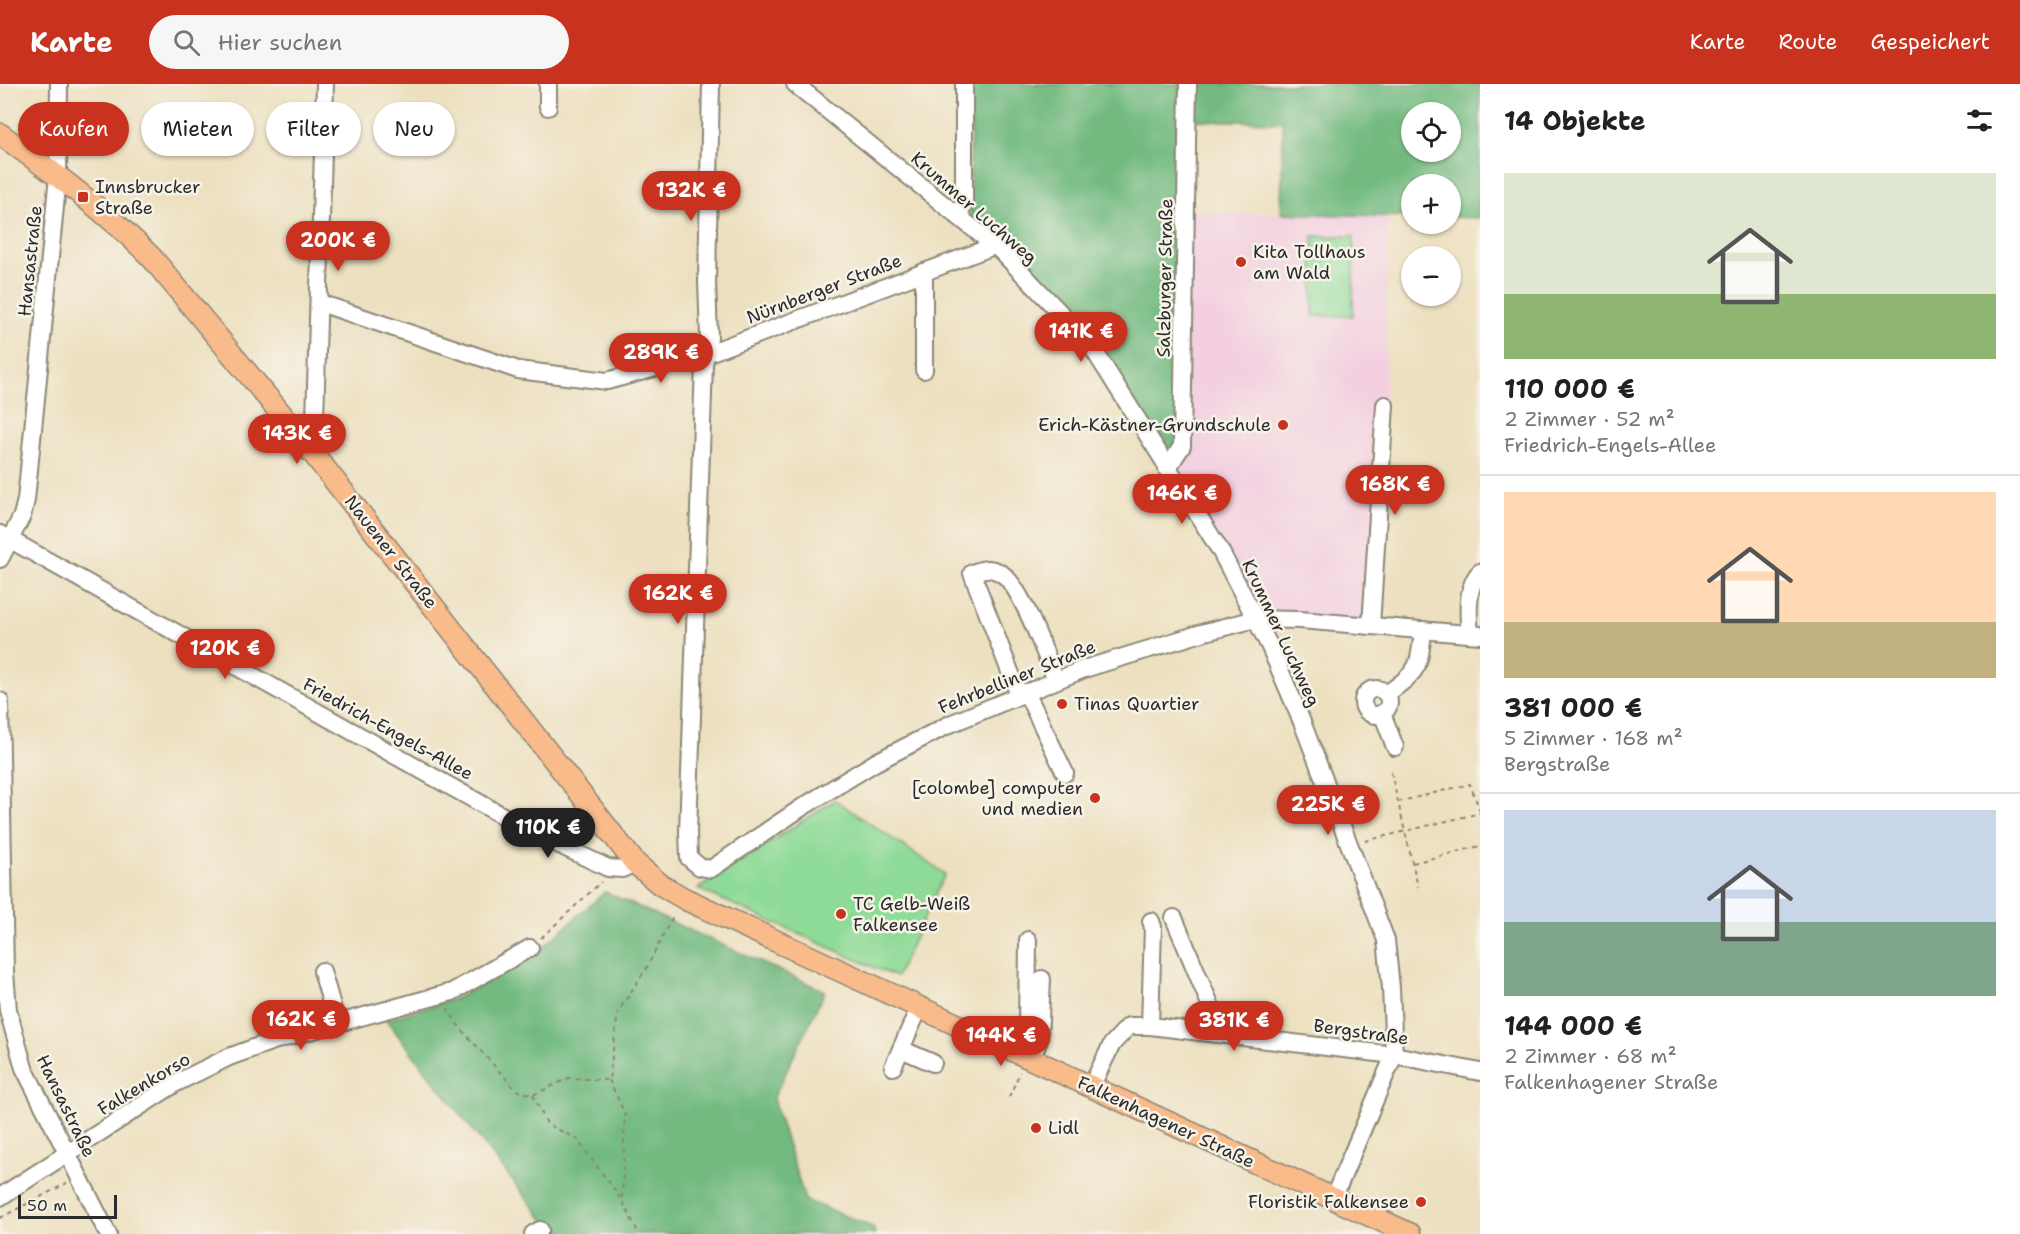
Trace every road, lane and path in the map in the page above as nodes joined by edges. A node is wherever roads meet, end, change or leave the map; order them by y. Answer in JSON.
{"nodes":[{"id":1,"x":59,"y":84,"type":"edge"},
{"id":2,"x":326,"y":84,"type":"edge"},
{"id":3,"x":548,"y":84,"type":"edge"},
{"id":4,"x":711,"y":84,"type":"edge"},
{"id":5,"x":795,"y":84,"type":"edge"},
{"id":6,"x":964,"y":84,"type":"edge"},
{"id":7,"x":1188,"y":84,"type":"edge"},
{"id":8,"x":548,"y":107,"type":"dead end"},
{"id":9,"x":0,"y":134,"type":"edge"},
{"id":10,"x":58,"y":176,"type":"junction"},
{"id":11,"x":958,"y":216,"type":"junction"},
{"id":12,"x":994,"y":246,"type":"junction"},
{"id":13,"x":924,"y":273,"type":"junction"},
{"id":14,"x":320,"y":303,"type":"junction"},
{"id":15,"x":706,"y":354,"type":"junction"},
{"id":16,"x":924,"y":370,"type":"dead end"},
{"id":17,"x":1385,"y":405,"type":"dead end"},
{"id":18,"x":297,"y":433,"type":"junction"},
{"id":19,"x":1167,"y":469,"type":"junction"},
{"id":20,"x":5,"y":537,"type":"edge"},
{"id":21,"x":0,"y":559,"type":"edge"},
{"id":22,"x":1480,"y":572,"type":"edge"},
{"id":23,"x":1256,"y":619,"type":"junction"},
{"id":24,"x":1371,"y":626,"type":"junction"},
{"id":25,"x":1423,"y":630,"type":"junction"},
{"id":26,"x":1475,"y":635,"type":"edge"},
{"id":27,"x":1056,"y":680,"type":"junction"},
{"id":28,"x":1022,"y":693,"type":"junction"},
{"id":29,"x":0,"y":701,"type":"edge"},
{"id":30,"x":0,"y":717,"type":"edge"},
{"id":31,"x":1395,"y":747,"type":"dead end"},
{"id":32,"x":1061,"y":772,"type":"dead end"},
{"id":33,"x":1391,"y":772,"type":"dead end"},
{"id":34,"x":1398,"y":802,"type":"junction"},
{"id":35,"x":1480,"y":812,"type":"edge"},
{"id":36,"x":1405,"y":831,"type":"junction"},
{"id":37,"x":1350,"y":845,"type":"junction"},
{"id":38,"x":1480,"y":846,"type":"edge"},
{"id":39,"x":635,"y":862,"type":"junction"},
{"id":40,"x":1413,"y":863,"type":"junction"},
{"id":41,"x":601,"y":882,"type":"dead end"},
{"id":42,"x":1418,"y":887,"type":"dead end"},
{"id":43,"x":673,"y":916,"type":"dead end"},
{"id":44,"x":1174,"y":918,"type":"dead end"},
{"id":45,"x":1151,"y":921,"type":"dead end"},
{"id":46,"x":1028,"y":940,"type":"dead end"},
{"id":47,"x":530,"y":948,"type":"joint"},
{"id":48,"x":322,"y":971,"type":"dead end"},
{"id":49,"x":2,"y":972,"type":"edge"},
{"id":50,"x":1042,"y":979,"type":"dead end"},
{"id":51,"x":439,"y":995,"type":"junction"},
{"id":52,"x":919,"y":1008,"type":"junction"},
{"id":53,"x":337,"y":1023,"type":"junction"},
{"id":54,"x":1150,"y":1026,"type":"junction"},
{"id":55,"x":1222,"y":1033,"type":"junction"},
{"id":56,"x":901,"y":1049,"type":"junction"},
{"id":57,"x":1394,"y":1055,"type":"junction"},
{"id":58,"x":1023,"y":1061,"type":"junction"},
{"id":59,"x":933,"y":1063,"type":"dead end"},
{"id":60,"x":893,"y":1067,"type":"dead end"},
{"id":61,"x":1480,"y":1072,"type":"edge"},
{"id":62,"x":609,"y":1080,"type":"junction"},
{"id":63,"x":1091,"y":1087,"type":"junction"},
{"id":64,"x":533,"y":1095,"type":"junction"},
{"id":65,"x":1009,"y":1097,"type":"dead end"},
{"id":66,"x":68,"y":1155,"type":"junction"},
{"id":67,"x":78,"y":1176,"type":"junction"},
{"id":68,"x":0,"y":1197,"type":"edge"},
{"id":69,"x":1333,"y":1199,"type":"junction"},
{"id":70,"x":622,"y":1200,"type":"junction"},
{"id":71,"x":0,"y":1218,"type":"edge"},
{"id":72,"x":1382,"y":1229,"type":"edge"},
{"id":73,"x":108,"y":1234,"type":"edge"},
{"id":74,"x":639,"y":1234,"type":"edge"},
{"id":75,"x":1410,"y":1234,"type":"edge"}],
"edges":[{"from":1,"to":10,"type":"street"},
{"from":2,"to":14,"type":"street"},
{"from":3,"to":8,"type":"street"},
{"from":4,"to":15,"type":"street"},
{"from":5,"to":11,"type":"street","name":"Krummer Luchweg"},
{"from":6,"to":11,"type":"street"},
{"from":7,"to":19,"type":"street","name":"Salzburger Straße"},
{"from":9,"to":10,"type":"main road","name":"Nauener Straße"},
{"from":10,"to":18,"type":"main road","name":"Nauener Straße"},
{"from":10,"to":20,"type":"street","name":"Hansastraße"},
{"from":11,"to":12,"type":"street","name":"Krummer Luchweg"},
{"from":12,"to":13,"type":"street","name":"Nürnberger Straße"},
{"from":12,"to":19,"type":"street","name":"Krummer Luchweg"},
{"from":13,"to":15,"type":"street","name":"Nürnberger Straße"},
{"from":13,"to":16,"type":"street"},
{"from":14,"to":15,"type":"street","name":"Nürnberger Straße"},
{"from":14,"to":18,"type":"street"},
{"from":15,"to":28,"type":"street","name":"Fehrbelliner Straße"},
{"from":17,"to":24,"type":"street"},
{"from":18,"to":39,"type":"main road","name":"Nauener Straße"},
{"from":19,"to":23,"type":"street","name":"Krummer Luchweg"},
{"from":20,"to":21,"type":"street","name":"Hansastraße"},
{"from":20,"to":39,"type":"street","name":"Friedrich-Engels-Allee"},
{"from":22,"to":26,"type":"street"},
{"from":23,"to":24,"type":"street","name":"Fehrbelliner Straße"},
{"from":23,"to":27,"type":"street","name":"Fehrbelliner Straße"},
{"from":23,"to":37,"type":"street","name":"Krummer Luchweg"},
{"from":24,"to":25,"type":"street","name":"Fehrbelliner Straße"},
{"from":25,"to":26,"type":"street","name":"Fehrbelliner Straße"},
{"from":25,"to":31,"type":"street"},
{"from":27,"to":28,"type":"street","name":"Fehrbelliner Straße"},
{"from":27,"to":28,"type":"street"},
{"from":28,"to":32,"type":"street"},
{"from":29,"to":30,"type":"street","name":"Hansastraße"},
{"from":30,"to":49,"type":"street","name":"Hansastraße"},
{"from":33,"to":34,"type":"path"},
{"from":34,"to":35,"type":"path"},
{"from":34,"to":36,"type":"path"},
{"from":35,"to":36,"type":"path"},
{"from":36,"to":37,"type":"path"},
{"from":36,"to":40,"type":"path"},
{"from":37,"to":57,"type":"street","name":"Krummer Luchweg"},
{"from":38,"to":40,"type":"path"},
{"from":39,"to":52,"type":"main road","name":"Falkenhagener Straße"},
{"from":40,"to":42,"type":"path"},
{"from":41,"to":47,"type":"path"},
{"from":43,"to":62,"type":"path"},
{"from":44,"to":55,"type":"street"},
{"from":45,"to":54,"type":"street"},
{"from":46,"to":58,"type":"street"},
{"from":47,"to":51,"type":"street","name":"Falkenkorso"},
{"from":48,"to":53,"type":"street"},
{"from":49,"to":66,"type":"street","name":"Hansastraße"},
{"from":50,"to":58,"type":"street"},
{"from":51,"to":53,"type":"street","name":"Falkenkorso"},
{"from":51,"to":64,"type":"path"},
{"from":52,"to":56,"type":"street"},
{"from":52,"to":58,"type":"main road","name":"Falkenhagener Straße"},
{"from":53,"to":66,"type":"street","name":"Falkenkorso"},
{"from":54,"to":55,"type":"street","name":"Bergstraße"},
{"from":54,"to":63,"type":"street","name":"Bergstraße"},
{"from":55,"to":57,"type":"street","name":"Bergstraße"},
{"from":56,"to":59,"type":"street"},
{"from":56,"to":60,"type":"street"},
{"from":57,"to":61,"type":"street","name":"Bergstraße"},
{"from":57,"to":69,"type":"street","name":"Krummer Luchweg"},
{"from":58,"to":63,"type":"main road","name":"Falkenhagener Straße"},
{"from":58,"to":65,"type":"path"},
{"from":62,"to":64,"type":"path"},
{"from":62,"to":70,"type":"path"},
{"from":63,"to":69,"type":"main road","name":"Falkenhagener Straße"},
{"from":64,"to":70,"type":"path"},
{"from":66,"to":67,"type":"street","name":"Hansastraße"},
{"from":66,"to":68,"type":"street","name":"Falkenkorso"},
{"from":67,"to":71,"type":"path"},
{"from":67,"to":73,"type":"street","name":"Hansastraße"},
{"from":69,"to":72,"type":"main road","name":"Falkenhagener Straße"},
{"from":70,"to":74,"type":"path"},
{"from":72,"to":75,"type":"main road","name":"Falkenhagener Straße"}]}
